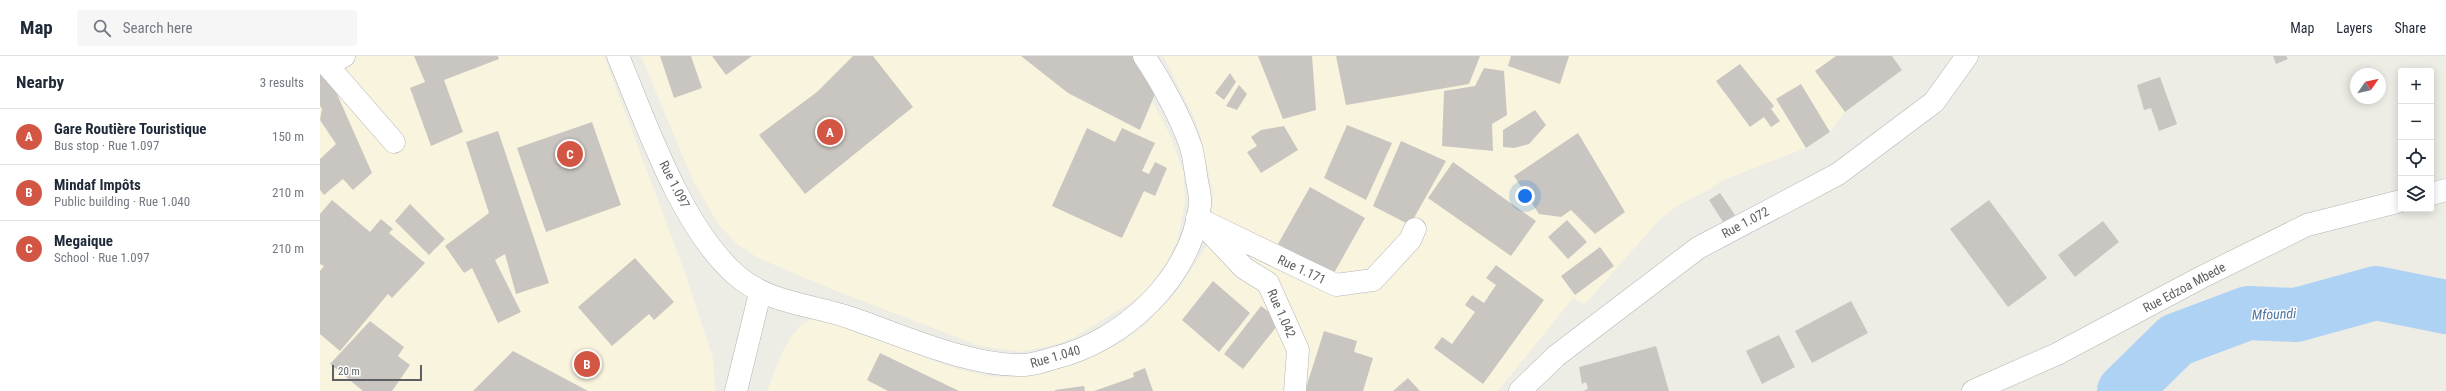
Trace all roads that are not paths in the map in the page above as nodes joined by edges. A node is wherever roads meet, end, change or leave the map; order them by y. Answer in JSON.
{"nodes":[{"id":1,"x":344,"y":56,"type":"edge"},
{"id":2,"x":618,"y":56,"type":"edge"},
{"id":3,"x":1144,"y":56,"type":"edge"},
{"id":4,"x":1967,"y":56,"type":"edge"},
{"id":5,"x":394,"y":142,"type":"dead end"},
{"id":6,"x":2446,"y":190,"type":"edge"},
{"id":7,"x":2434,"y":193,"type":"edge"},
{"id":8,"x":2398,"y":202,"type":"edge"},
{"id":9,"x":1196,"y":218,"type":"junction"},
{"id":10,"x":1415,"y":229,"type":"dead end"},
{"id":11,"x":760,"y":293,"type":"junction"},
{"id":12,"x":736,"y":391,"type":"edge"},
{"id":13,"x":1295,"y":391,"type":"edge"},
{"id":14,"x":1520,"y":391,"type":"edge"},
{"id":15,"x":1973,"y":391,"type":"edge"}],
"edges":[{"from":1,"to":5,"type":"street"},
{"from":2,"to":11,"type":"street","name":"Rue 1.097"},
{"from":3,"to":9,"type":"street","name":"Rue 1.040"},
{"from":4,"to":14,"type":"street","name":"Rue 1.072"},
{"from":6,"to":7,"type":"street"},
{"from":8,"to":15,"type":"street","name":"Rue Edzoa Mbede"},
{"from":9,"to":10,"type":"street","name":"Rue 1.171"},
{"from":9,"to":11,"type":"street","name":"Rue 1.040"},
{"from":9,"to":13,"type":"street","name":"Rue 1.042"},
{"from":11,"to":12,"type":"street"}]}
